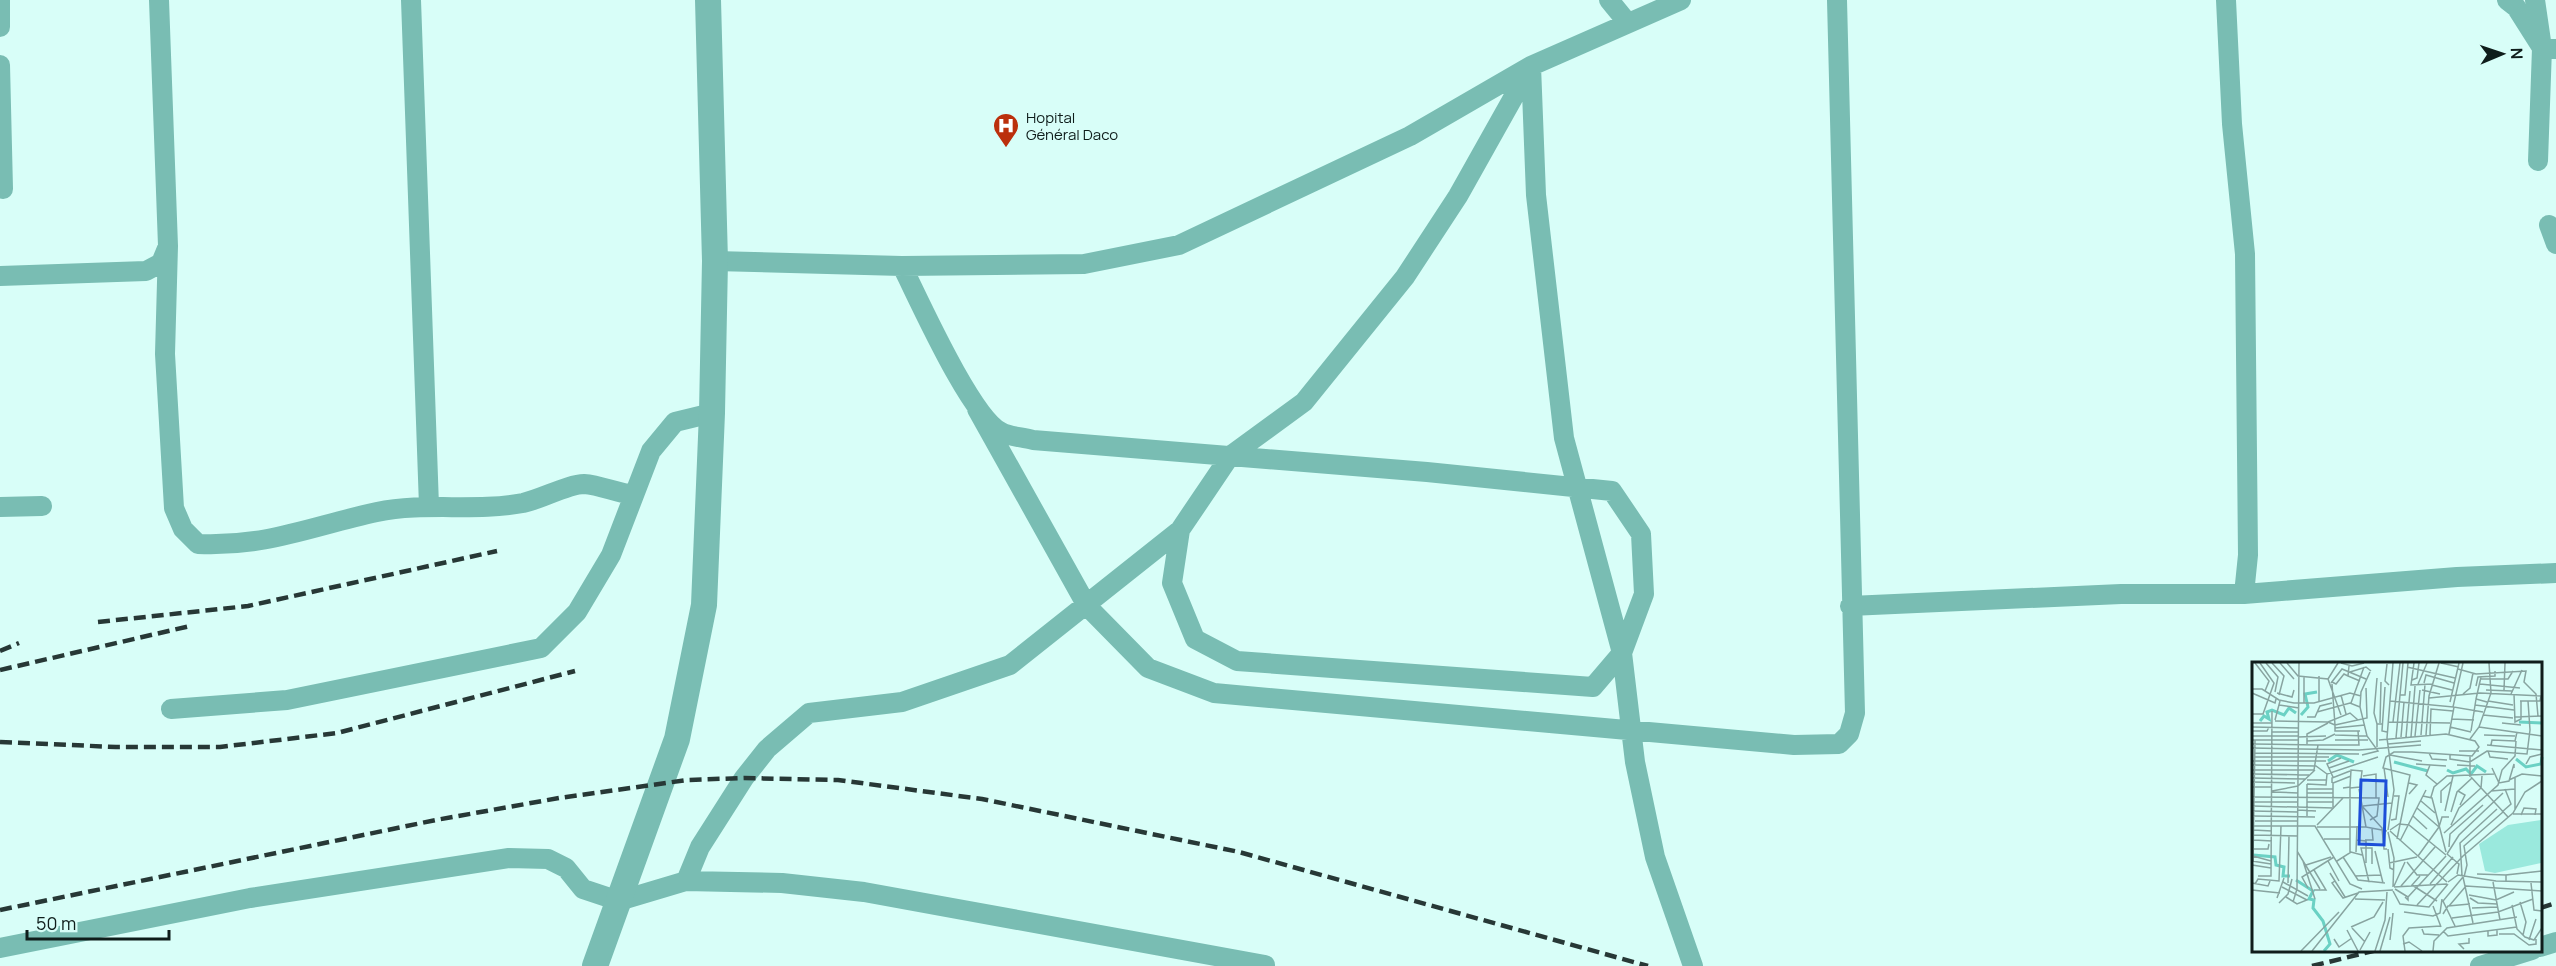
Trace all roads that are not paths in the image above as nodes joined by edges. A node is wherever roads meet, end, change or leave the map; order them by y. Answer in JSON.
{"nodes":[{"id":1,"x":0,"y":0,"type":"edge"},
{"id":2,"x":159,"y":0,"type":"edge"},
{"id":3,"x":411,"y":0,"type":"edge"},
{"id":4,"x":708,"y":0,"type":"edge"},
{"id":5,"x":1609,"y":0,"type":"edge"},
{"id":6,"x":1681,"y":0,"type":"edge"},
{"id":7,"x":1837,"y":0,"type":"edge"},
{"id":8,"x":2226,"y":0,"type":"edge"},
{"id":9,"x":2507,"y":0,"type":"edge"},
{"id":10,"x":2535,"y":0,"type":"edge"},
{"id":11,"x":1627,"y":22,"type":"junction"},
{"id":12,"x":0,"y":27,"type":"edge"},
{"id":13,"x":2549,"y":48,"type":"edge"},
{"id":14,"x":0,"y":65,"type":"edge"},
{"id":15,"x":1532,"y":66,"type":"junction"},
{"id":16,"x":2538,"y":161,"type":"dead end"},
{"id":17,"x":3,"y":189,"type":"dead end"},
{"id":18,"x":2549,"y":225,"type":"dead end"},
{"id":19,"x":2556,"y":244,"type":"edge"},
{"id":20,"x":168,"y":246,"type":"junction"},
{"id":21,"x":715,"y":261,"type":"junction"},
{"id":22,"x":902,"y":266,"type":"junction"},
{"id":23,"x":0,"y":276,"type":"edge"},
{"id":24,"x":977,"y":409,"type":"junction"},
{"id":25,"x":712,"y":413,"type":"junction"},
{"id":26,"x":1230,"y":456,"type":"junction"},
{"id":27,"x":1577,"y":486,"type":"junction"},
{"id":28,"x":633,"y":495,"type":"junction"},
{"id":29,"x":42,"y":506,"type":"dead end"},
{"id":30,"x":429,"y":506,"type":"junction"},
{"id":31,"x":0,"y":507,"type":"edge"},
{"id":32,"x":1180,"y":530,"type":"junction"},
{"id":33,"x":2556,"y":573,"type":"edge"},
{"id":34,"x":2244,"y":594,"type":"junction"},
{"id":35,"x":1086,"y":606,"type":"junction"},
{"id":36,"x":1850,"y":606,"type":"junction"},
{"id":37,"x":1622,"y":653,"type":"junction"},
{"id":38,"x":171,"y":709,"type":"dead end"},
{"id":39,"x":1631,"y":730,"type":"junction"},
{"id":40,"x":686,"y":880,"type":"junction"},
{"id":41,"x":620,"y":901,"type":"junction"},
{"id":42,"x":2556,"y":942,"type":"edge"},
{"id":43,"x":2541,"y":947,"type":"edge"},
{"id":44,"x":0,"y":948,"type":"edge"},
{"id":45,"x":2529,"y":951,"type":"edge"},
{"id":46,"x":1265,"y":965,"type":"edge"},
{"id":47,"x":596,"y":966,"type":"edge"},
{"id":48,"x":1693,"y":966,"type":"edge"},
{"id":49,"x":2480,"y":966,"type":"edge"}],
"edges":[{"from":1,"to":12,"type":"street"},
{"from":2,"to":20,"type":"street"},
{"from":3,"to":30,"type":"street"},
{"from":4,"to":21,"type":"street"},
{"from":5,"to":11,"type":"street"},
{"from":6,"to":11,"type":"street"},
{"from":7,"to":36,"type":"street"},
{"from":8,"to":34,"type":"street"},
{"from":9,"to":13,"type":"street"},
{"from":10,"to":13,"type":"street"},
{"from":11,"to":15,"type":"street"},
{"from":13,"to":16,"type":"street"},
{"from":14,"to":17,"type":"street"},
{"from":15,"to":22,"type":"street"},
{"from":15,"to":26,"type":"street"},
{"from":15,"to":27,"type":"street"},
{"from":18,"to":19,"type":"street"},
{"from":20,"to":23,"type":"street"},
{"from":20,"to":30,"type":"street"},
{"from":21,"to":22,"type":"street"},
{"from":21,"to":25,"type":"street"},
{"from":22,"to":24,"type":"street"},
{"from":24,"to":26,"type":"street"},
{"from":24,"to":35,"type":"street"},
{"from":25,"to":28,"type":"street"},
{"from":25,"to":41,"type":"street"},
{"from":26,"to":27,"type":"street"},
{"from":26,"to":32,"type":"street"},
{"from":27,"to":37,"type":"street"},
{"from":27,"to":37,"type":"street"},
{"from":28,"to":30,"type":"street"},
{"from":28,"to":38,"type":"street"},
{"from":29,"to":31,"type":"street"},
{"from":32,"to":35,"type":"street"},
{"from":32,"to":37,"type":"street"},
{"from":33,"to":34,"type":"street"},
{"from":34,"to":36,"type":"street"},
{"from":35,"to":39,"type":"street"},
{"from":35,"to":40,"type":"street"},
{"from":36,"to":39,"type":"street"},
{"from":37,"to":39,"type":"street"},
{"from":39,"to":48,"type":"street"},
{"from":40,"to":41,"type":"street"},
{"from":40,"to":46,"type":"street"},
{"from":41,"to":44,"type":"street"},
{"from":41,"to":47,"type":"street"},
{"from":42,"to":43,"type":"street"},
{"from":45,"to":49,"type":"street"}]}
